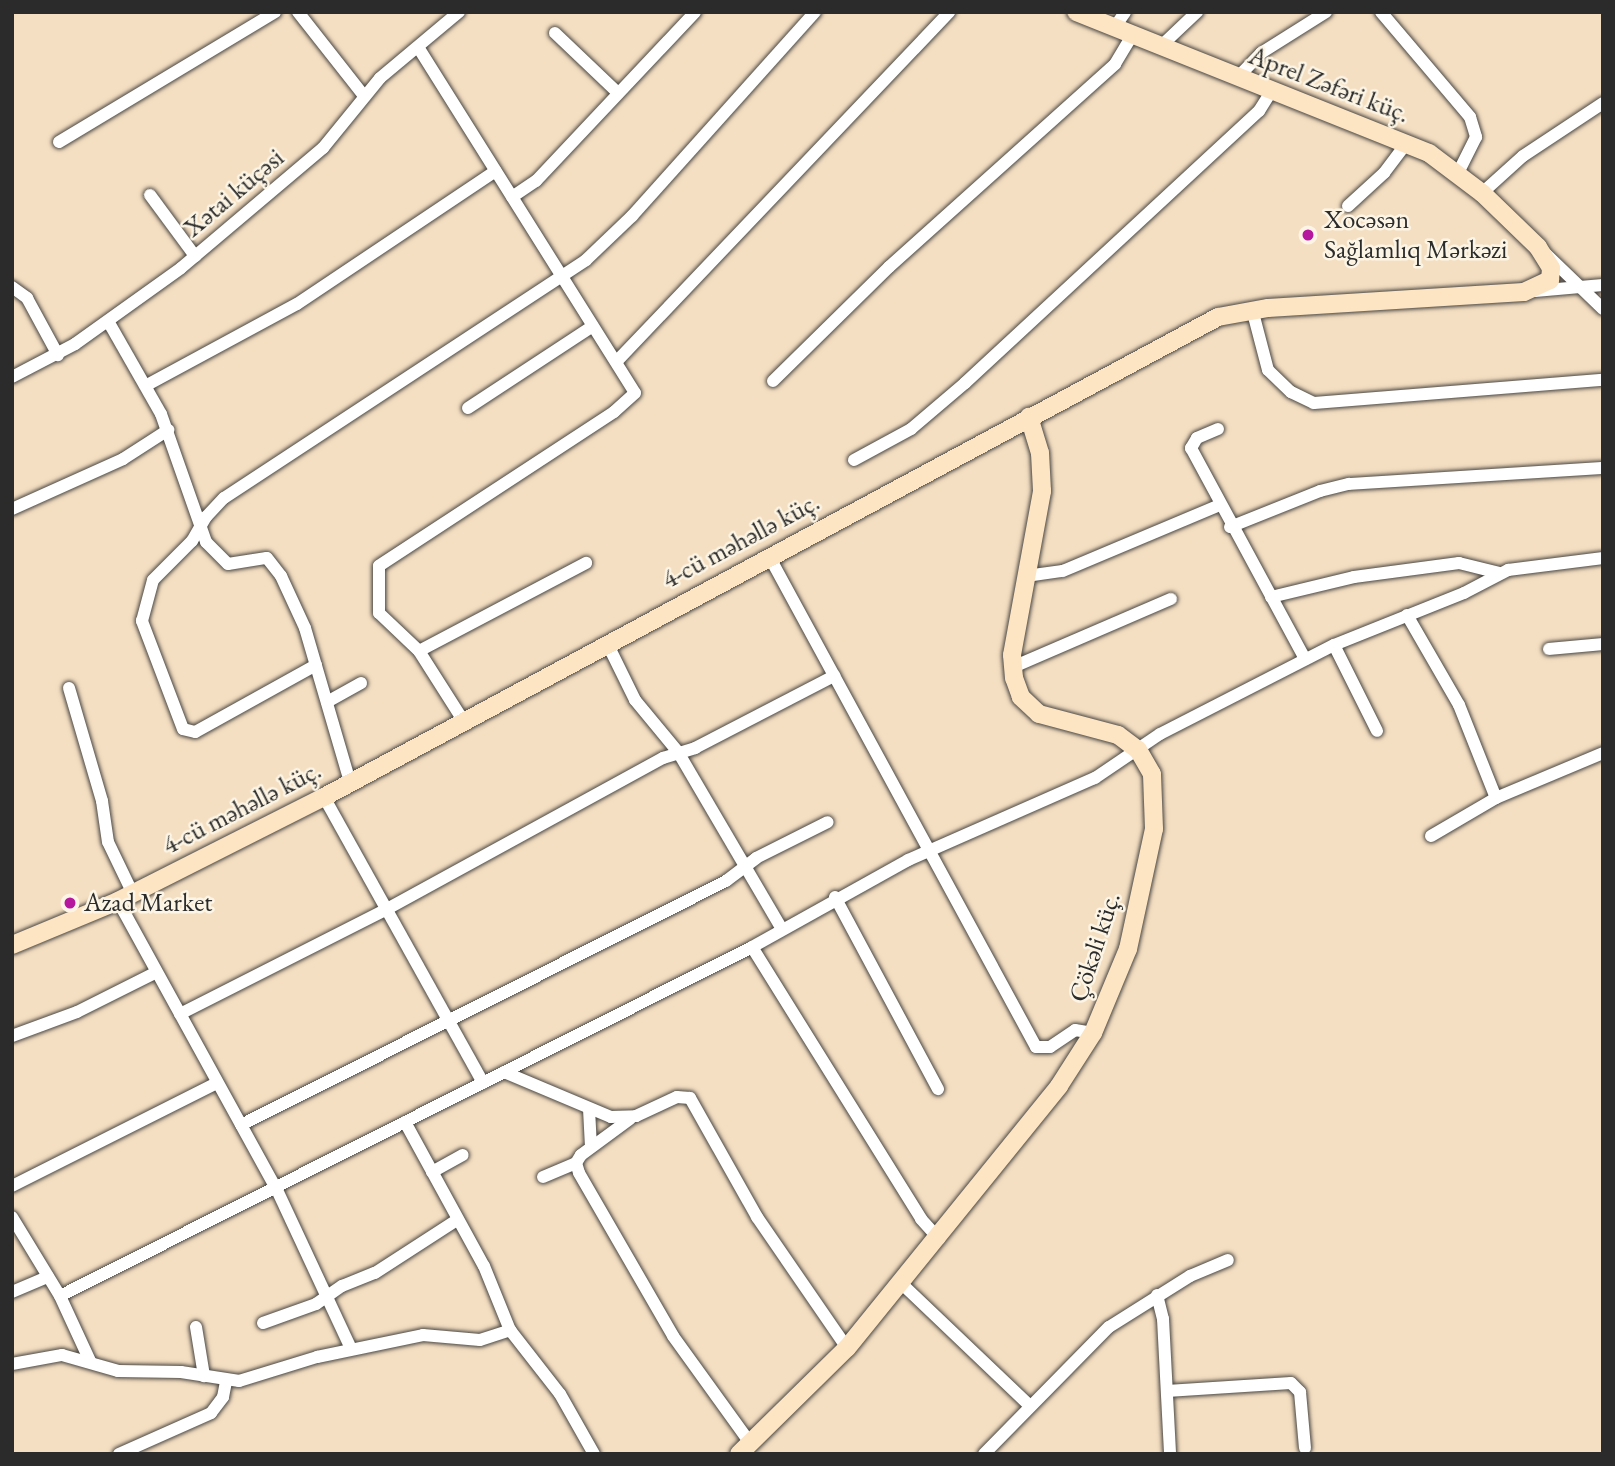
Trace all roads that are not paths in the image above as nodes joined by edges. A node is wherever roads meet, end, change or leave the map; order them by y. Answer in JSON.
{"nodes":[{"id":1,"x":275,"y":12,"type":"edge"},
{"id":2,"x":298,"y":12,"type":"edge"},
{"id":3,"x":459,"y":12,"type":"edge"},
{"id":4,"x":695,"y":12,"type":"edge"},
{"id":5,"x":815,"y":12,"type":"edge"},
{"id":6,"x":949,"y":12,"type":"edge"},
{"id":7,"x":1076,"y":12,"type":"edge"},
{"id":8,"x":1125,"y":12,"type":"edge"},
{"id":9,"x":1197,"y":12,"type":"edge"},
{"id":10,"x":1326,"y":12,"type":"edge"},
{"id":11,"x":1381,"y":12,"type":"edge"},
{"id":12,"x":1114,"y":28,"type":"junction"},
{"id":13,"x":555,"y":33,"type":"dead end"},
{"id":14,"x":1132,"y":36,"type":"junction"},
{"id":15,"x":418,"y":47,"type":"junction"},
{"id":16,"x":1160,"y":47,"type":"junction"},
{"id":17,"x":1237,"y":78,"type":"junction"},
{"id":18,"x":1271,"y":92,"type":"junction"},
{"id":19,"x":618,"y":93,"type":"junction"},
{"id":20,"x":364,"y":96,"type":"junction"},
{"id":21,"x":1603,"y":103,"type":"edge"},
{"id":22,"x":59,"y":142,"type":"dead end"},
{"id":23,"x":1407,"y":142,"type":"junction"},
{"id":24,"x":496,"y":171,"type":"junction"},
{"id":25,"x":1458,"y":173,"type":"junction"},
{"id":26,"x":1482,"y":193,"type":"junction"},
{"id":27,"x":150,"y":195,"type":"dead end"},
{"id":28,"x":512,"y":197,"type":"junction"},
{"id":29,"x":1348,"y":206,"type":"dead end"},
{"id":30,"x":1538,"y":247,"type":"junction"},
{"id":31,"x":195,"y":256,"type":"junction"},
{"id":32,"x":561,"y":276,"type":"junction"},
{"id":33,"x":1603,"y":285,"type":"edge"},
{"id":34,"x":12,"y":286,"type":"edge"},
{"id":35,"x":1582,"y":287,"type":"junction"},
{"id":36,"x":1524,"y":292,"type":"junction"},
{"id":37,"x":1252,"y":309,"type":"junction"},
{"id":38,"x":1603,"y":309,"type":"edge"},
{"id":39,"x":108,"y":321,"type":"junction"},
{"id":40,"x":593,"y":326,"type":"junction"},
{"id":41,"x":58,"y":355,"type":"junction"},
{"id":42,"x":617,"y":361,"type":"junction"},
{"id":43,"x":12,"y":377,"type":"edge"},
{"id":44,"x":1603,"y":380,"type":"edge"},
{"id":45,"x":773,"y":381,"type":"dead end"},
{"id":46,"x":147,"y":385,"type":"junction"},
{"id":47,"x":468,"y":408,"type":"dead end"},
{"id":48,"x":1029,"y":418,"type":"junction"},
{"id":49,"x":1218,"y":429,"type":"dead end"},
{"id":50,"x":168,"y":430,"type":"junction"},
{"id":51,"x":854,"y":460,"type":"dead end"},
{"id":52,"x":1603,"y":468,"type":"edge"},
{"id":53,"x":1219,"y":506,"type":"junction"},
{"id":54,"x":12,"y":509,"type":"edge"},
{"id":55,"x":200,"y":527,"type":"junction"},
{"id":56,"x":1230,"y":527,"type":"junction"},
{"id":57,"x":769,"y":556,"type":"junction"},
{"id":58,"x":1603,"y":558,"type":"edge"},
{"id":59,"x":586,"y":563,"type":"dead end"},
{"id":60,"x":1499,"y":573,"type":"junction"},
{"id":61,"x":1026,"y":576,"type":"junction"},
{"id":62,"x":1271,"y":597,"type":"junction"},
{"id":63,"x":1171,"y":599,"type":"dead end"},
{"id":64,"x":1407,"y":615,"type":"junction"},
{"id":65,"x":607,"y":643,"type":"junction"},
{"id":66,"x":1603,"y":644,"type":"edge"},
{"id":67,"x":1334,"y":645,"type":"junction"},
{"id":68,"x":1549,"y":649,"type":"dead end"},
{"id":69,"x":419,"y":651,"type":"junction"},
{"id":70,"x":1305,"y":659,"type":"junction"},
{"id":71,"x":316,"y":665,"type":"junction"},
{"id":72,"x":1013,"y":667,"type":"junction"},
{"id":73,"x":834,"y":676,"type":"junction"},
{"id":74,"x":361,"y":683,"type":"dead end"},
{"id":75,"x":69,"y":688,"type":"dead end"},
{"id":76,"x":327,"y":702,"type":"junction"},
{"id":77,"x":463,"y":720,"type":"junction"},
{"id":78,"x":1377,"y":731,"type":"dead end"},
{"id":79,"x":1138,"y":750,"type":"junction"},
{"id":80,"x":678,"y":752,"type":"junction"},
{"id":81,"x":1603,"y":753,"type":"edge"},
{"id":82,"x":350,"y":782,"type":"junction"},
{"id":83,"x":324,"y":797,"type":"junction"},
{"id":84,"x":1496,"y":798,"type":"junction"},
{"id":85,"x":828,"y":822,"type":"dead end"},
{"id":86,"x":1431,"y":836,"type":"dead end"},
{"id":87,"x":930,"y":851,"type":"junction"},
{"id":88,"x":747,"y":866,"type":"junction"},
{"id":89,"x":125,"y":898,"type":"junction"},
{"id":90,"x":835,"y":898,"type":"junction"},
{"id":91,"x":387,"y":909,"type":"junction"},
{"id":92,"x":782,"y":929,"type":"junction"},
{"id":93,"x":12,"y":945,"type":"edge"},
{"id":94,"x":752,"y":947,"type":"junction"},
{"id":95,"x":157,"y":972,"type":"junction"},
{"id":96,"x":180,"y":1014,"type":"junction"},
{"id":97,"x":449,"y":1021,"type":"junction"},
{"id":98,"x":1093,"y":1033,"type":"junction"},
{"id":99,"x":12,"y":1036,"type":"edge"},
{"id":100,"x":505,"y":1072,"type":"junction"},
{"id":101,"x":217,"y":1083,"type":"junction"},
{"id":102,"x":483,"y":1083,"type":"junction"},
{"id":103,"x":938,"y":1089,"type":"dead end"},
{"id":104,"x":589,"y":1109,"type":"junction"},
{"id":105,"x":636,"y":1116,"type":"junction"},
{"id":106,"x":405,"y":1122,"type":"junction"},
{"id":107,"x":241,"y":1125,"type":"junction"},
{"id":108,"x":591,"y":1144,"type":"junction"},
{"id":109,"x":463,"y":1155,"type":"dead end"},
{"id":110,"x":576,"y":1163,"type":"junction"},
{"id":111,"x":432,"y":1172,"type":"junction"},
{"id":112,"x":543,"y":1177,"type":"dead end"},
{"id":113,"x":12,"y":1186,"type":"edge"},
{"id":114,"x":276,"y":1191,"type":"junction"},
{"id":115,"x":12,"y":1217,"type":"edge"},
{"id":116,"x":457,"y":1220,"type":"junction"},
{"id":117,"x":939,"y":1239,"type":"junction"},
{"id":118,"x":1228,"y":1260,"type":"dead end"},
{"id":119,"x":48,"y":1277,"type":"junction"},
{"id":120,"x":902,"y":1284,"type":"junction"},
{"id":121,"x":12,"y":1292,"type":"edge"},
{"id":122,"x":1157,"y":1295,"type":"junction"},
{"id":123,"x":60,"y":1296,"type":"junction"},
{"id":124,"x":328,"y":1296,"type":"junction"},
{"id":125,"x":263,"y":1323,"type":"dead end"},
{"id":126,"x":196,"y":1327,"type":"dead end"},
{"id":127,"x":510,"y":1331,"type":"junction"},
{"id":128,"x":847,"y":1348,"type":"junction"},
{"id":129,"x":351,"y":1349,"type":"junction"},
{"id":130,"x":90,"y":1361,"type":"junction"},
{"id":131,"x":12,"y":1364,"type":"edge"},
{"id":132,"x":204,"y":1376,"type":"junction"},
{"id":133,"x":226,"y":1382,"type":"junction"},
{"id":134,"x":1167,"y":1391,"type":"junction"},
{"id":135,"x":1030,"y":1406,"type":"junction"},
{"id":136,"x":1306,"y":1448,"type":"dead end"},
{"id":137,"x":745,"y":1449,"type":"edge"},
{"id":138,"x":136,"y":1450,"type":"edge"},
{"id":139,"x":119,"y":1454,"type":"edge"},
{"id":140,"x":594,"y":1454,"type":"edge"},
{"id":141,"x":984,"y":1454,"type":"edge"},
{"id":142,"x":1170,"y":1454,"type":"edge"}],
"edges":[{"from":1,"to":22,"type":"street"},
{"from":2,"to":20,"type":"street"},
{"from":3,"to":15,"type":"street","name":"Xətai küçəsi"},
{"from":4,"to":19,"type":"street"},
{"from":5,"to":32,"type":"street"},
{"from":6,"to":42,"type":"street"},
{"from":7,"to":12,"type":"street","name":"Aprel Zəfəri küç."},
{"from":8,"to":12,"type":"street"},
{"from":9,"to":16,"type":"street"},
{"from":10,"to":17,"type":"street"},
{"from":11,"to":25,"type":"street"},
{"from":12,"to":14,"type":"street","name":"Aprel Zəfəri küç."},
{"from":13,"to":19,"type":"street"},
{"from":14,"to":16,"type":"street","name":"Aprel Zəfəri küç."},
{"from":14,"to":45,"type":"street"},
{"from":15,"to":20,"type":"street","name":"Xətai küçəsi"},
{"from":15,"to":24,"type":"street"},
{"from":16,"to":17,"type":"street","name":"Aprel Zəfəri küç."},
{"from":17,"to":18,"type":"street","name":"Aprel Zəfəri küç."},
{"from":18,"to":23,"type":"street","name":"Aprel Zəfəri küç."},
{"from":18,"to":51,"type":"street"},
{"from":19,"to":28,"type":"street"},
{"from":20,"to":31,"type":"street","name":"Xətai küçəsi"},
{"from":21,"to":26,"type":"street"},
{"from":23,"to":25,"type":"street","name":"Aprel Zəfəri küç."},
{"from":23,"to":29,"type":"street"},
{"from":24,"to":28,"type":"street"},
{"from":24,"to":46,"type":"street"},
{"from":25,"to":26,"type":"street","name":"Aprel Zəfəri küç."},
{"from":26,"to":30,"type":"street","name":"Aprel Zəfəri küç."},
{"from":27,"to":31,"type":"street"},
{"from":28,"to":32,"type":"street"},
{"from":30,"to":35,"type":"street"},
{"from":30,"to":36,"type":"street"},
{"from":31,"to":39,"type":"street","name":"Xətai küçəsi"},
{"from":32,"to":40,"type":"street"},
{"from":32,"to":55,"type":"street"},
{"from":33,"to":35,"type":"street"},
{"from":34,"to":41,"type":"street"},
{"from":35,"to":36,"type":"street"},
{"from":35,"to":38,"type":"street"},
{"from":36,"to":37,"type":"street","name":"4-cü məhəllə küç."},
{"from":37,"to":44,"type":"street"},
{"from":37,"to":48,"type":"street","name":"4-cü məhəllə küç."},
{"from":39,"to":41,"type":"street","name":"Xətai küçəsi"},
{"from":39,"to":46,"type":"street"},
{"from":40,"to":42,"type":"street"},
{"from":40,"to":47,"type":"street"},
{"from":41,"to":43,"type":"street","name":"Xətai küçəsi"},
{"from":42,"to":69,"type":"street"},
{"from":46,"to":50,"type":"street"},
{"from":48,"to":57,"type":"street","name":"4-cü məhəllə küç."},
{"from":48,"to":61,"type":"street"},
{"from":49,"to":53,"type":"street"},
{"from":50,"to":54,"type":"street"},
{"from":50,"to":55,"type":"street"},
{"from":52,"to":56,"type":"street"},
{"from":53,"to":56,"type":"street"},
{"from":53,"to":61,"type":"street"},
{"from":55,"to":71,"type":"street"},
{"from":55,"to":71,"type":"street"},
{"from":56,"to":62,"type":"street"},
{"from":57,"to":65,"type":"street","name":"4-cü məhəllə küç."},
{"from":57,"to":73,"type":"street"},
{"from":58,"to":60,"type":"street"},
{"from":59,"to":69,"type":"street"},
{"from":60,"to":62,"type":"street"},
{"from":60,"to":64,"type":"street"},
{"from":61,"to":72,"type":"street"},
{"from":62,"to":70,"type":"street"},
{"from":63,"to":72,"type":"street"},
{"from":64,"to":67,"type":"street"},
{"from":64,"to":84,"type":"street"},
{"from":65,"to":77,"type":"street","name":"4-cü məhəllə küç."},
{"from":65,"to":80,"type":"street"},
{"from":66,"to":68,"type":"street"},
{"from":67,"to":70,"type":"street"},
{"from":67,"to":78,"type":"street"},
{"from":69,"to":77,"type":"street"},
{"from":70,"to":79,"type":"street"},
{"from":71,"to":76,"type":"street"},
{"from":72,"to":79,"type":"street"},
{"from":73,"to":80,"type":"street"},
{"from":73,"to":87,"type":"street"},
{"from":74,"to":76,"type":"street"},
{"from":75,"to":89,"type":"street"},
{"from":76,"to":82,"type":"street"},
{"from":77,"to":82,"type":"street","name":"4-cü məhəllə küç."},
{"from":79,"to":87,"type":"street"},
{"from":79,"to":98,"type":"street","name":"Çökəli küç."},
{"from":80,"to":88,"type":"street"},
{"from":80,"to":91,"type":"street"},
{"from":81,"to":84,"type":"street"},
{"from":82,"to":83,"type":"street","name":"4-cü məhəllə küç."},
{"from":83,"to":89,"type":"street","name":"4-cü məhəllə küç."},
{"from":83,"to":91,"type":"street"},
{"from":84,"to":86,"type":"street"},
{"from":85,"to":88,"type":"street"},
{"from":87,"to":90,"type":"street"},
{"from":87,"to":98,"type":"street"},
{"from":88,"to":92,"type":"street"},
{"from":88,"to":97,"type":"street"},
{"from":89,"to":93,"type":"street","name":"4-cü məhəllə küç."},
{"from":89,"to":95,"type":"street"},
{"from":90,"to":92,"type":"street"},
{"from":90,"to":103,"type":"street"},
{"from":91,"to":96,"type":"street"},
{"from":91,"to":97,"type":"street"},
{"from":92,"to":94,"type":"street"},
{"from":94,"to":100,"type":"street"},
{"from":94,"to":117,"type":"street"},
{"from":95,"to":96,"type":"street"},
{"from":95,"to":99,"type":"street"},
{"from":96,"to":101,"type":"street"},
{"from":97,"to":102,"type":"street"},
{"from":97,"to":107,"type":"street"},
{"from":98,"to":117,"type":"street","name":"Çökəli küç."},
{"from":100,"to":102,"type":"street"},
{"from":100,"to":104,"type":"street"},
{"from":101,"to":107,"type":"street"},
{"from":101,"to":113,"type":"street"},
{"from":102,"to":106,"type":"street"},
{"from":104,"to":105,"type":"street"},
{"from":104,"to":108,"type":"street"},
{"from":105,"to":108,"type":"street"},
{"from":105,"to":128,"type":"street"},
{"from":106,"to":111,"type":"street"},
{"from":106,"to":114,"type":"street"},
{"from":107,"to":114,"type":"street"},
{"from":108,"to":110,"type":"street"},
{"from":109,"to":111,"type":"street"},
{"from":110,"to":112,"type":"street"},
{"from":110,"to":137,"type":"street"},
{"from":111,"to":116,"type":"street"},
{"from":114,"to":123,"type":"street"},
{"from":114,"to":124,"type":"street"},
{"from":115,"to":119,"type":"street"},
{"from":116,"to":124,"type":"street"},
{"from":116,"to":127,"type":"street"},
{"from":117,"to":120,"type":"street","name":"Çökəli küç."},
{"from":118,"to":122,"type":"street"},
{"from":119,"to":121,"type":"street"},
{"from":119,"to":123,"type":"street"},
{"from":120,"to":128,"type":"street","name":"Çökəli küç."},
{"from":120,"to":135,"type":"street"},
{"from":122,"to":134,"type":"street"},
{"from":122,"to":135,"type":"street"},
{"from":123,"to":130,"type":"street"},
{"from":124,"to":125,"type":"street"},
{"from":124,"to":129,"type":"street"},
{"from":126,"to":132,"type":"street"},
{"from":127,"to":129,"type":"street"},
{"from":127,"to":140,"type":"street"},
{"from":128,"to":137,"type":"street","name":"Çökəli küç."},
{"from":129,"to":133,"type":"street"},
{"from":130,"to":131,"type":"street"},
{"from":130,"to":132,"type":"street"},
{"from":132,"to":133,"type":"street"},
{"from":133,"to":138,"type":"street"},
{"from":134,"to":136,"type":"street"},
{"from":134,"to":142,"type":"street"},
{"from":135,"to":141,"type":"street"},
{"from":138,"to":139,"type":"street"}]}
